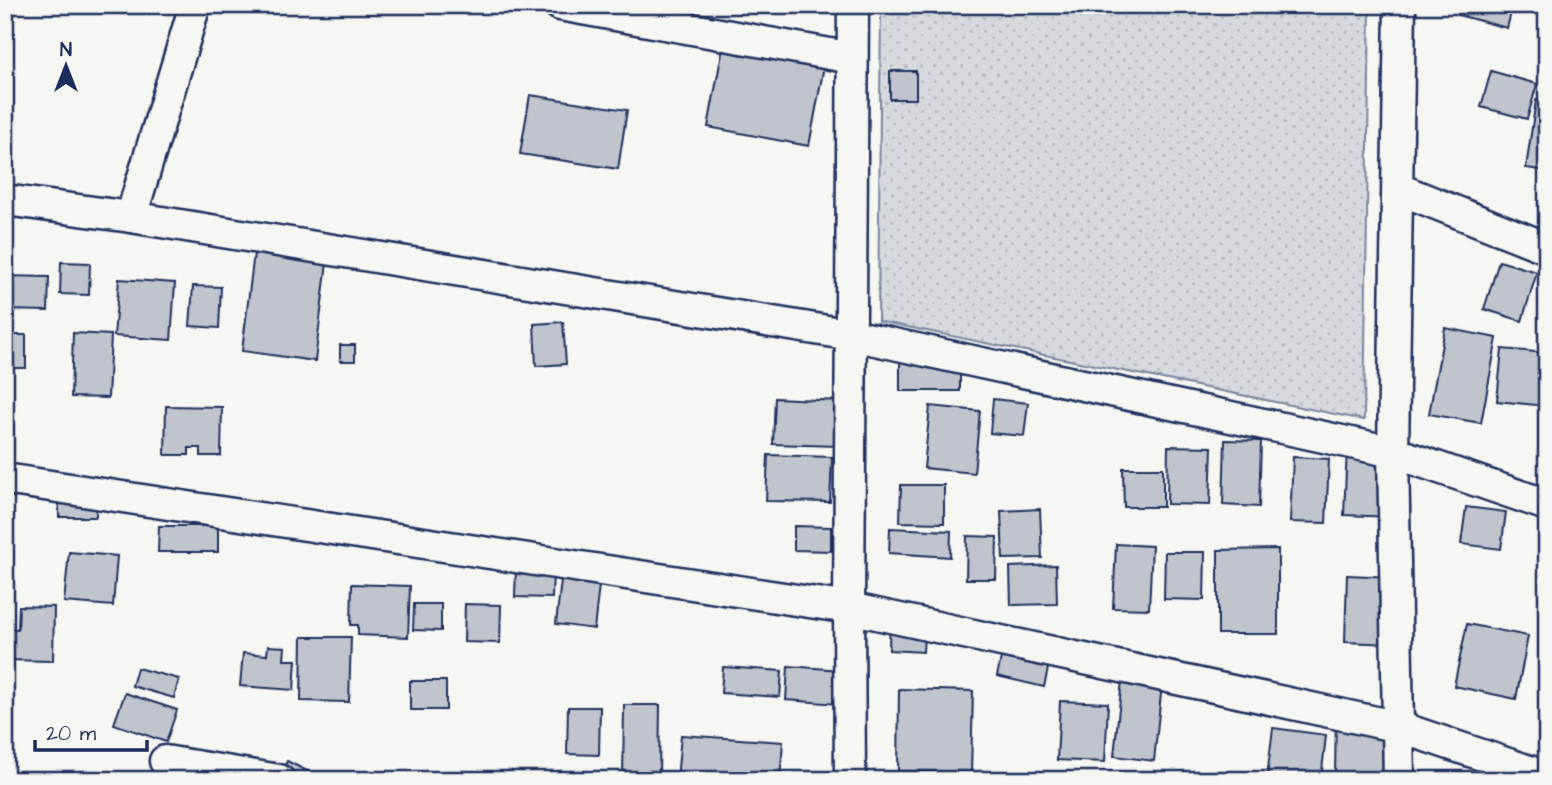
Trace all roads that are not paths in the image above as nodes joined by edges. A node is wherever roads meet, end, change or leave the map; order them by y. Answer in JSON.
{"nodes":[{"id":1,"x":194,"y":5,"type":"edge"},
{"id":2,"x":560,"y":5,"type":"edge"},
{"id":3,"x":853,"y":5,"type":"edge"},
{"id":4,"x":1400,"y":5,"type":"edge"},
{"id":5,"x":852,"y":58,"type":"junction"},
{"id":6,"x":1399,"y":189,"type":"junction"},
{"id":7,"x":5,"y":200,"type":"edge"},
{"id":8,"x":131,"y":217,"type":"junction"},
{"id":9,"x":1547,"y":248,"type":"edge"},
{"id":10,"x":852,"y":335,"type":"junction"},
{"id":11,"x":1393,"y":453,"type":"junction"},
{"id":12,"x":10,"y":489,"type":"edge"},
{"id":13,"x":1547,"y":505,"type":"edge"},
{"id":14,"x":849,"y":608,"type":"junction"},
{"id":15,"x":1399,"y":727,"type":"junction"},
{"id":16,"x":165,"y":761,"type":"dead end"},
{"id":17,"x":1547,"y":776,"type":"edge"},
{"id":18,"x":279,"y":780,"type":"edge"},
{"id":19,"x":850,"y":780,"type":"edge"},
{"id":20,"x":1399,"y":780,"type":"edge"}],
"edges":[{"from":1,"to":8,"type":"street"},
{"from":2,"to":5,"type":"street"},
{"from":3,"to":5,"type":"street"},
{"from":4,"to":6,"type":"street"},
{"from":5,"to":10,"type":"street"},
{"from":6,"to":9,"type":"street"},
{"from":6,"to":11,"type":"street"},
{"from":7,"to":8,"type":"street"},
{"from":8,"to":10,"type":"street"},
{"from":10,"to":11,"type":"street"},
{"from":10,"to":14,"type":"street"},
{"from":11,"to":13,"type":"street"},
{"from":11,"to":15,"type":"street"},
{"from":12,"to":14,"type":"street"},
{"from":14,"to":15,"type":"street"},
{"from":14,"to":19,"type":"street"},
{"from":15,"to":17,"type":"street"},
{"from":15,"to":20,"type":"street"},
{"from":16,"to":18,"type":"street"}]}
